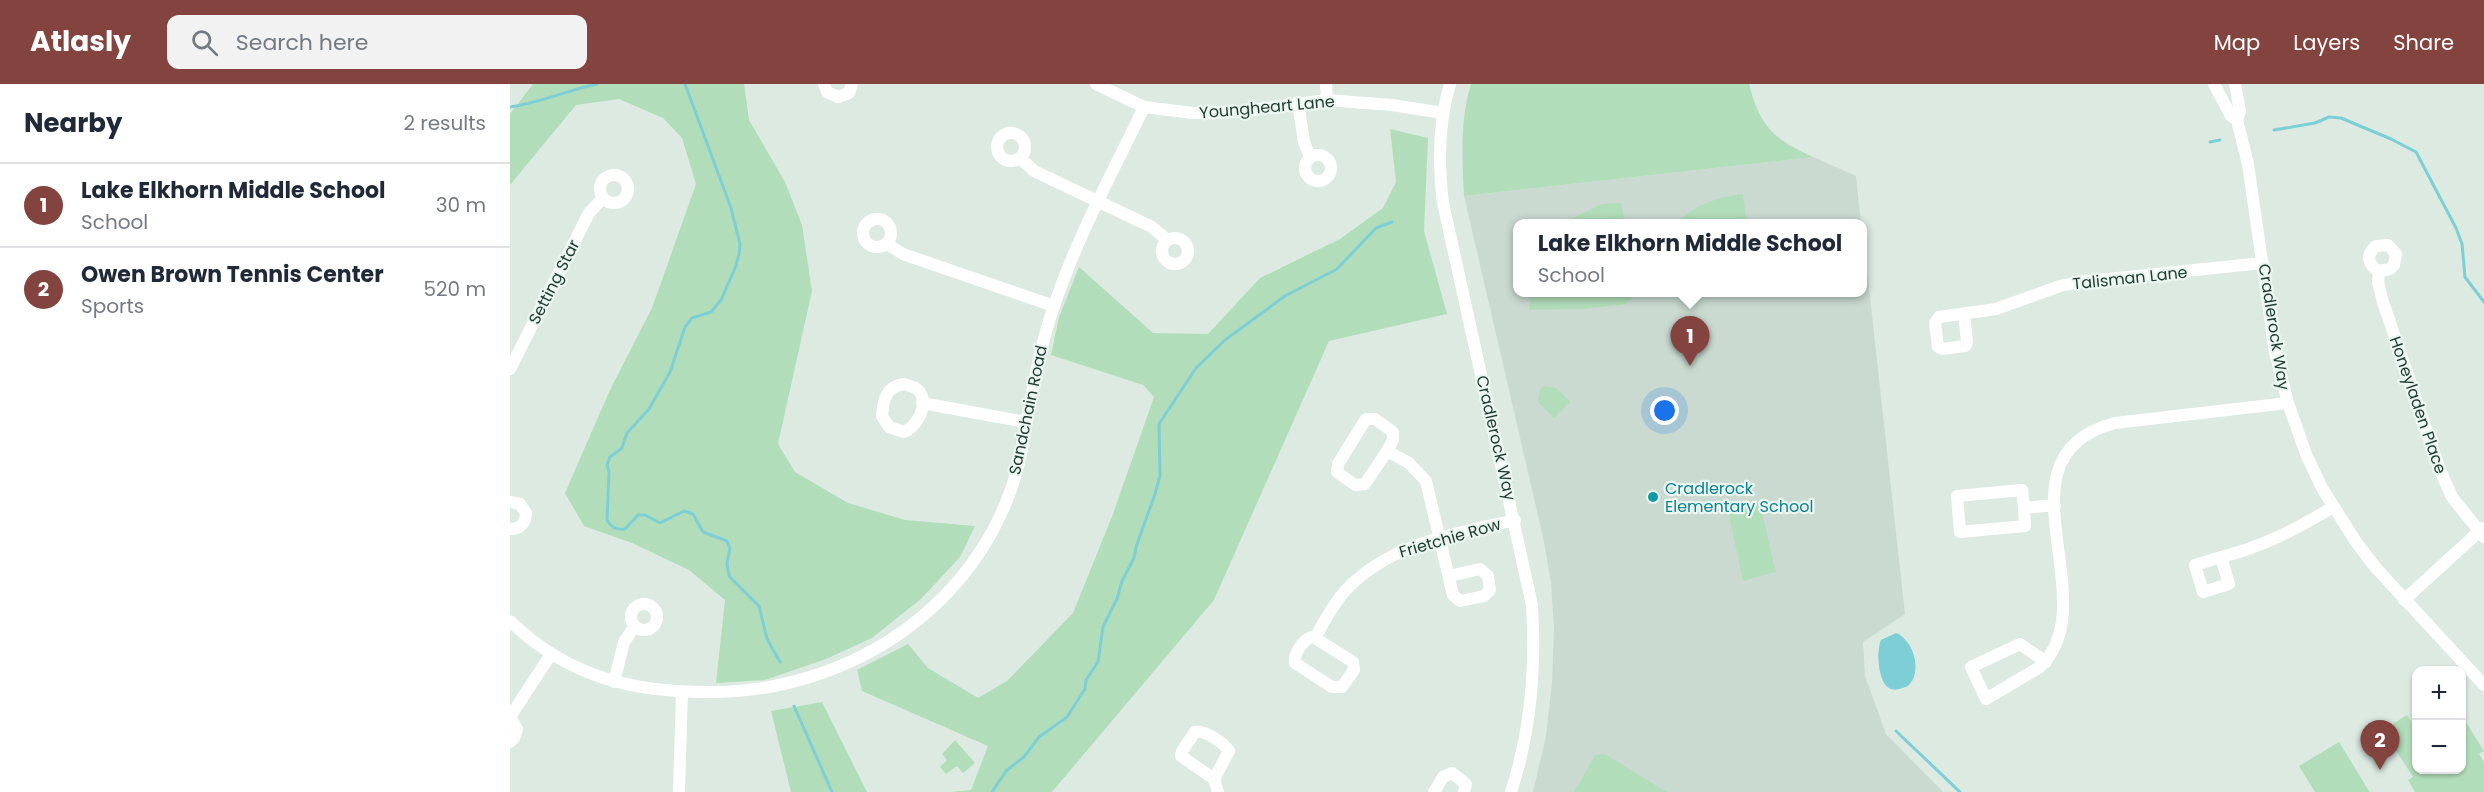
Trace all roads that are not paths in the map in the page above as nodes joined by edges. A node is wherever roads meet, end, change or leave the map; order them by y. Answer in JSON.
{"nodes":[{"id":1,"x":824,"y":84,"type":"edge"},
{"id":2,"x":852,"y":84,"type":"edge"},
{"id":3,"x":1096,"y":84,"type":"edge"},
{"id":4,"x":1326,"y":84,"type":"edge"},
{"id":5,"x":1450,"y":84,"type":"edge"},
{"id":6,"x":2215,"y":84,"type":"edge"},
{"id":7,"x":2233,"y":84,"type":"edge"},
{"id":8,"x":1113,"y":88,"type":"edge"},
{"id":9,"x":1327,"y":100,"type":"junction"},
{"id":10,"x":1298,"y":102,"type":"junction"},
{"id":11,"x":1144,"y":107,"type":"junction"},
{"id":12,"x":1443,"y":112,"type":"junction"},
{"id":13,"x":2237,"y":120,"type":"junction"},
{"id":14,"x":1310,"y":157,"type":"dead end"},
{"id":15,"x":1020,"y":158,"type":"dead end"},
{"id":16,"x":603,"y":198,"type":"dead end"},
{"id":17,"x":1100,"y":201,"type":"junction"},
{"id":18,"x":1167,"y":240,"type":"dead end"},
{"id":19,"x":887,"y":243,"type":"dead end"},
{"id":20,"x":2263,"y":263,"type":"junction"},
{"id":21,"x":2379,"y":271,"type":"dead end"},
{"id":22,"x":1054,"y":306,"type":"junction"},
{"id":23,"x":1964,"y":313,"type":"dead end"},
{"id":24,"x":510,"y":369,"type":"edge"},
{"id":25,"x":922,"y":403,"type":"dead end"},
{"id":26,"x":2288,"y":403,"type":"junction"},
{"id":27,"x":1026,"y":422,"type":"junction"},
{"id":28,"x":1387,"y":451,"type":"junction"},
{"id":29,"x":510,"y":502,"type":"edge"},
{"id":30,"x":2055,"y":505,"type":"junction"},
{"id":31,"x":2333,"y":507,"type":"junction"},
{"id":32,"x":2024,"y":508,"type":"junction"},
{"id":33,"x":1515,"y":520,"type":"junction"},
{"id":34,"x":510,"y":529,"type":"edge"},
{"id":35,"x":2482,"y":532,"type":"edge"},
{"id":36,"x":1440,"y":537,"type":"junction"},
{"id":37,"x":2221,"y":557,"type":"dead end"},
{"id":38,"x":1449,"y":576,"type":"dead end"},
{"id":39,"x":2404,"y":600,"type":"junction"},
{"id":40,"x":510,"y":621,"type":"edge"},
{"id":41,"x":635,"y":626,"type":"dead end"},
{"id":42,"x":1315,"y":638,"type":"junction"},
{"id":43,"x":550,"y":654,"type":"junction"},
{"id":44,"x":2046,"y":662,"type":"junction"},
{"id":45,"x":614,"y":682,"type":"junction"},
{"id":46,"x":2484,"y":685,"type":"edge"},
{"id":47,"x":682,"y":692,"type":"junction"},
{"id":48,"x":510,"y":717,"type":"edge"},
{"id":49,"x":510,"y":742,"type":"edge"},
{"id":50,"x":1214,"y":779,"type":"dead end"},
{"id":51,"x":679,"y":792,"type":"edge"},
{"id":52,"x":1218,"y":792,"type":"edge"},
{"id":53,"x":1434,"y":792,"type":"edge"},
{"id":54,"x":1464,"y":792,"type":"edge"},
{"id":55,"x":1511,"y":792,"type":"edge"}],
"edges":[{"from":1,"to":2,"type":"street"},
{"from":3,"to":8,"type":"street","name":"Youngheart Lane"},
{"from":4,"to":9,"type":"street"},
{"from":5,"to":12,"type":"street","name":"Cradlerock Way"},
{"from":6,"to":7,"type":"street"},
{"from":6,"to":13,"type":"street","name":"Cradlerock Way"},
{"from":7,"to":13,"type":"street","name":"Cradlerock Way"},
{"from":8,"to":11,"type":"street","name":"Youngheart Lane"},
{"from":9,"to":10,"type":"street","name":"Youngheart Lane"},
{"from":9,"to":12,"type":"street","name":"Youngheart Lane"},
{"from":10,"to":11,"type":"street","name":"Youngheart Lane"},
{"from":10,"to":14,"type":"street"},
{"from":11,"to":17,"type":"street","name":"Sandchain Road"},
{"from":12,"to":33,"type":"street","name":"Cradlerock Way"},
{"from":13,"to":20,"type":"street","name":"Cradlerock Way"},
{"from":15,"to":17,"type":"street"},
{"from":16,"to":24,"type":"street","name":"Setting Star"},
{"from":17,"to":18,"type":"street"},
{"from":17,"to":22,"type":"street","name":"Sandchain Road"},
{"from":19,"to":22,"type":"street"},
{"from":20,"to":23,"type":"street","name":"Talisman Lane"},
{"from":20,"to":26,"type":"street","name":"Cradlerock Way"},
{"from":21,"to":35,"type":"street","name":"Honeyladen Place"},
{"from":22,"to":27,"type":"street","name":"Sandchain Road"},
{"from":25,"to":27,"type":"street"},
{"from":26,"to":30,"type":"street"},
{"from":26,"to":31,"type":"street","name":"Cradlerock Way"},
{"from":27,"to":47,"type":"street","name":"Sandchain Road"},
{"from":28,"to":28,"type":"street"},
{"from":28,"to":36,"type":"street"},
{"from":29,"to":34,"type":"street"},
{"from":30,"to":32,"type":"street"},
{"from":30,"to":44,"type":"street"},
{"from":31,"to":37,"type":"street"},
{"from":31,"to":39,"type":"street","name":"Cradlerock Way"},
{"from":32,"to":32,"type":"street"},
{"from":33,"to":36,"type":"street","name":"Frietchie Row"},
{"from":33,"to":55,"type":"street","name":"Cradlerock Way"},
{"from":35,"to":39,"type":"street"},
{"from":36,"to":38,"type":"street"},
{"from":36,"to":42,"type":"street","name":"Frietchie Row"},
{"from":39,"to":46,"type":"street","name":"Cradlerock Way"},
{"from":40,"to":43,"type":"street","name":"Sandchain Road"},
{"from":41,"to":45,"type":"street"},
{"from":42,"to":42,"type":"street","name":"Frietchie Row"},
{"from":43,"to":45,"type":"street","name":"Sandchain Road"},
{"from":43,"to":48,"type":"street"},
{"from":44,"to":44,"type":"street"},
{"from":45,"to":47,"type":"street","name":"Sandchain Road"},
{"from":47,"to":51,"type":"street"},
{"from":48,"to":49,"type":"street"},
{"from":50,"to":52,"type":"street"},
{"from":53,"to":54,"type":"street"}]}
